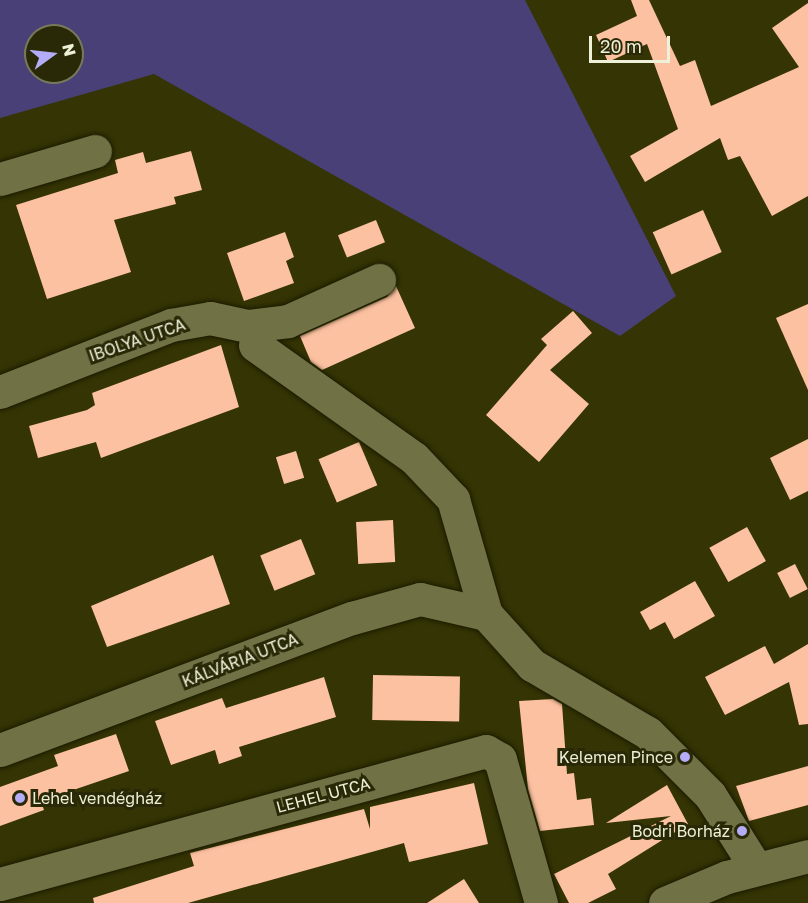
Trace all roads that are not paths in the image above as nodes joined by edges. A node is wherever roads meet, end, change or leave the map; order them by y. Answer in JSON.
{"nodes":[{"id":1,"x":95,"y":151,"type":"dead end"},
{"id":2,"x":0,"y":179,"type":"edge"},
{"id":3,"x":379,"y":280,"type":"dead end"},
{"id":4,"x":255,"y":345,"type":"dead end"},
{"id":5,"x":0,"y":392,"type":"edge"},
{"id":6,"x":486,"y":614,"type":"junction"},
{"id":7,"x":0,"y":750,"type":"edge"},
{"id":8,"x":808,"y":856,"type":"edge"},
{"id":9,"x":756,"y":868,"type":"junction"},
{"id":10,"x":0,"y":884,"type":"edge"},
{"id":11,"x":541,"y":903,"type":"edge"},
{"id":12,"x":665,"y":903,"type":"edge"}],
"edges":[{"from":1,"to":2,"type":"street"},
{"from":3,"to":5,"type":"street","name":"IBOLYA UTCA"},
{"from":4,"to":6,"type":"street"},
{"from":6,"to":7,"type":"street","name":"KÁLVÁRIA UTCA"},
{"from":6,"to":9,"type":"street"},
{"from":8,"to":9,"type":"street"},
{"from":9,"to":12,"type":"street"},
{"from":10,"to":11,"type":"street","name":"LEHEL UTCA"}]}
